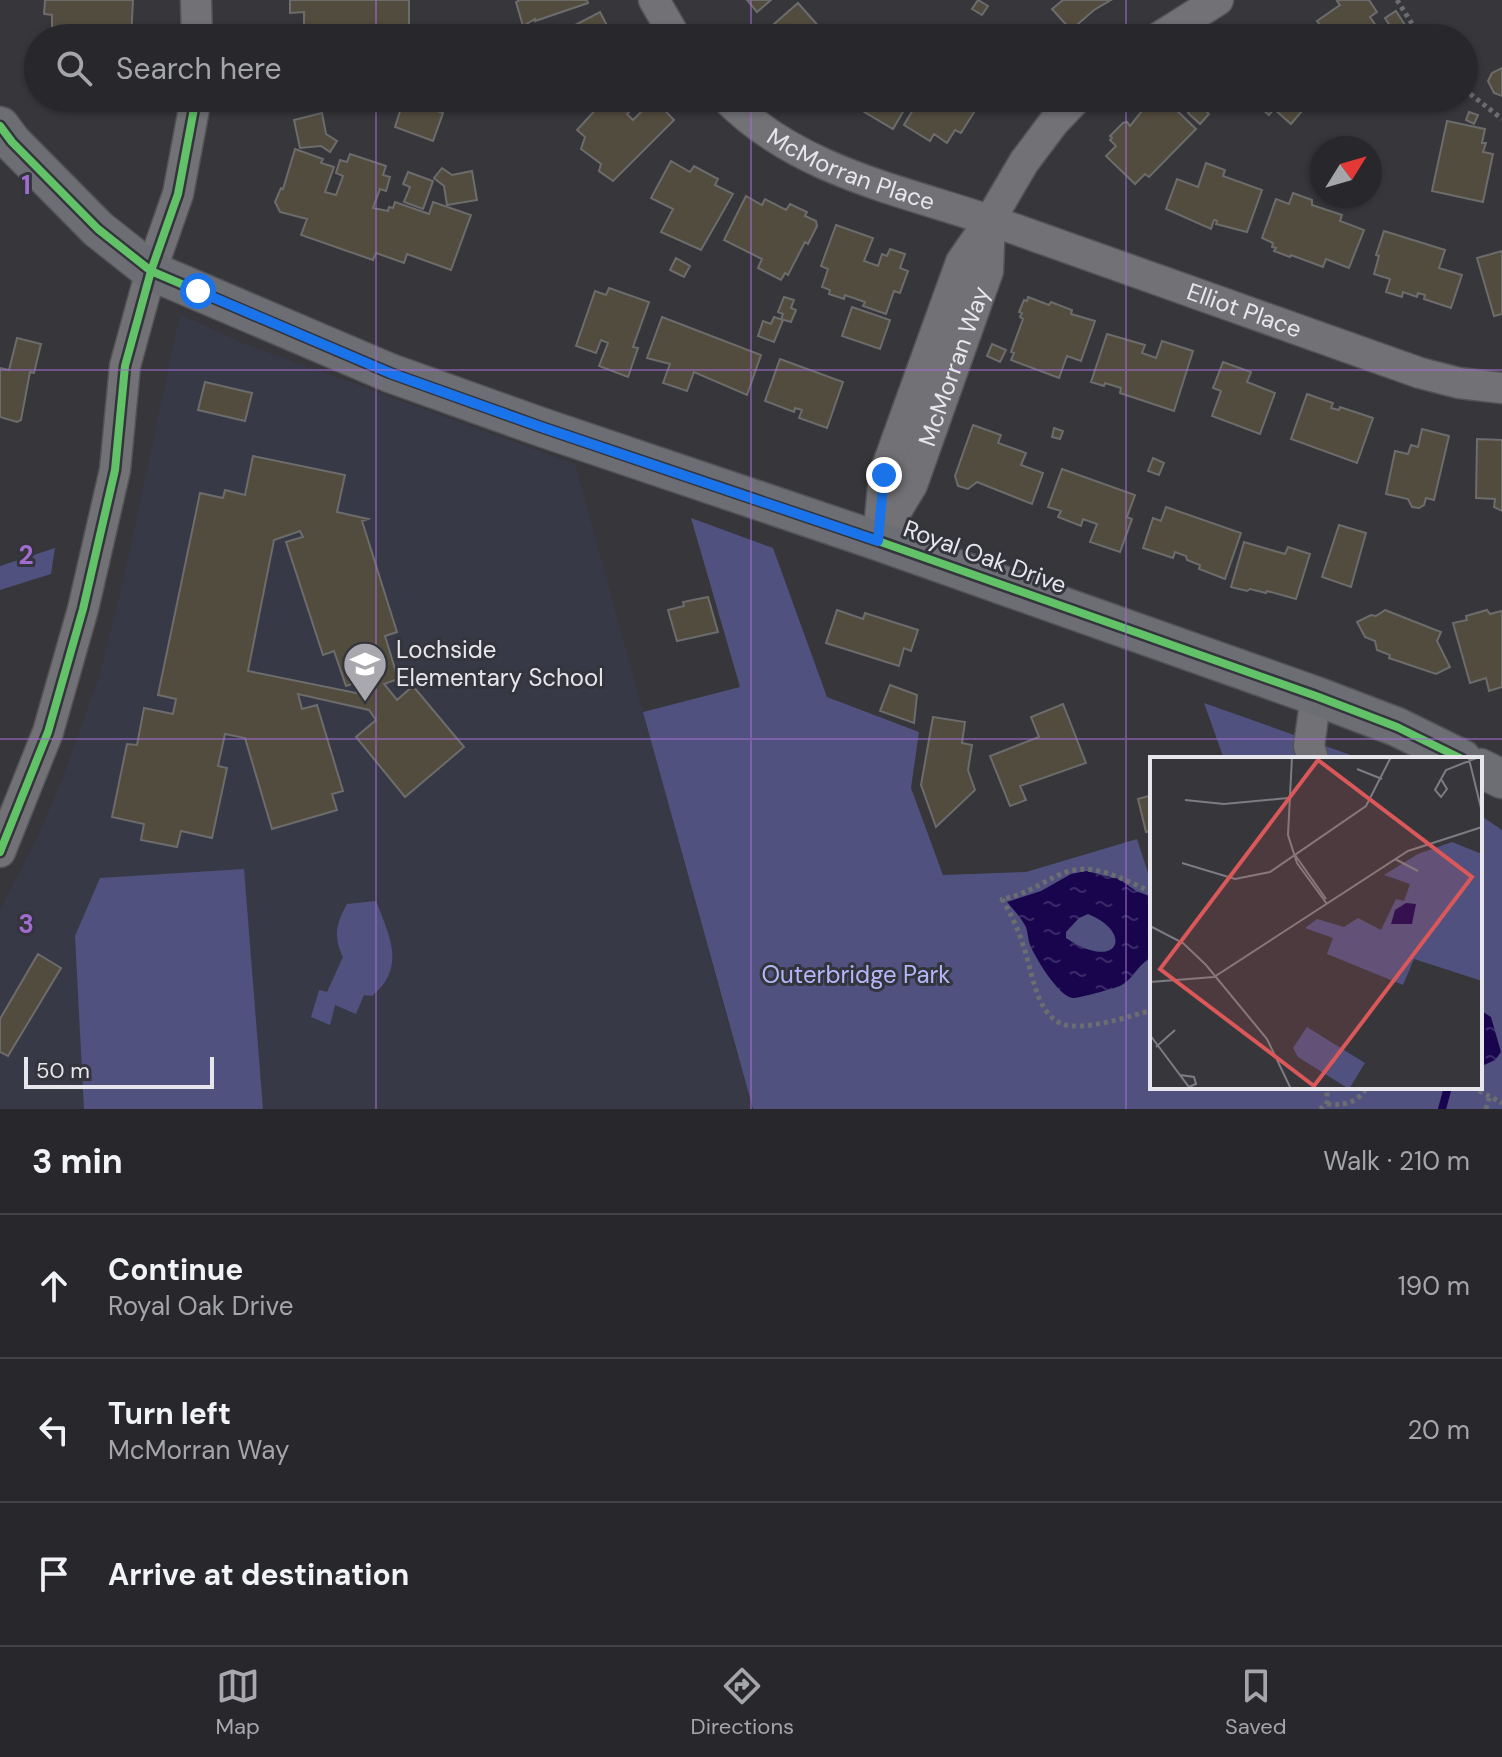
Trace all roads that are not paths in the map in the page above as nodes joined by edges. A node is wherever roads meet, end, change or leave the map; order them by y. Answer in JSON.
{"nodes":[{"id":1,"x":196,"y":0,"type":"edge"},
{"id":2,"x":654,"y":0,"type":"edge"},
{"id":3,"x":1218,"y":0,"type":"edge"},
{"id":4,"x":197,"y":24,"type":"edge"},
{"id":5,"x":668,"y":24,"type":"edge"},
{"id":6,"x":1180,"y":24,"type":"edge"},
{"id":7,"x":193,"y":112,"type":"edge"},
{"id":8,"x":740,"y":112,"type":"edge"},
{"id":9,"x":1064,"y":112,"type":"edge"},
{"id":10,"x":0,"y":126,"type":"edge"},
{"id":11,"x":990,"y":220,"type":"junction"},
{"id":12,"x":151,"y":271,"type":"junction"},
{"id":13,"x":1502,"y":388,"type":"edge"},
{"id":14,"x":878,"y":541,"type":"junction"},
{"id":15,"x":1316,"y":696,"type":"junction"},
{"id":16,"x":1312,"y":757,"type":"edge"},
{"id":17,"x":1458,"y":757,"type":"edge"},
{"id":18,"x":1482,"y":769,"type":"edge"},
{"id":19,"x":1502,"y":779,"type":"edge"},
{"id":20,"x":0,"y":852,"type":"edge"}],
"edges":[{"from":1,"to":4,"type":"street"},
{"from":2,"to":5,"type":"street"},
{"from":3,"to":6,"type":"street"},
{"from":7,"to":12,"type":"street"},
{"from":8,"to":11,"type":"street","name":"McMorran Place"},
{"from":9,"to":11,"type":"street","name":"McMorran Way"},
{"from":10,"to":12,"type":"main road","name":"Royal Oak Drive"},
{"from":11,"to":13,"type":"street","name":"Elliot Place"},
{"from":11,"to":14,"type":"street","name":"McMorran Way"},
{"from":12,"to":14,"type":"main road","name":"Royal Oak Drive"},
{"from":12,"to":20,"type":"street"},
{"from":14,"to":15,"type":"main road","name":"Royal Oak Drive"},
{"from":15,"to":16,"type":"street"},
{"from":15,"to":17,"type":"main road","name":"Royal Oak Drive"},
{"from":18,"to":19,"type":"main road"}]}
